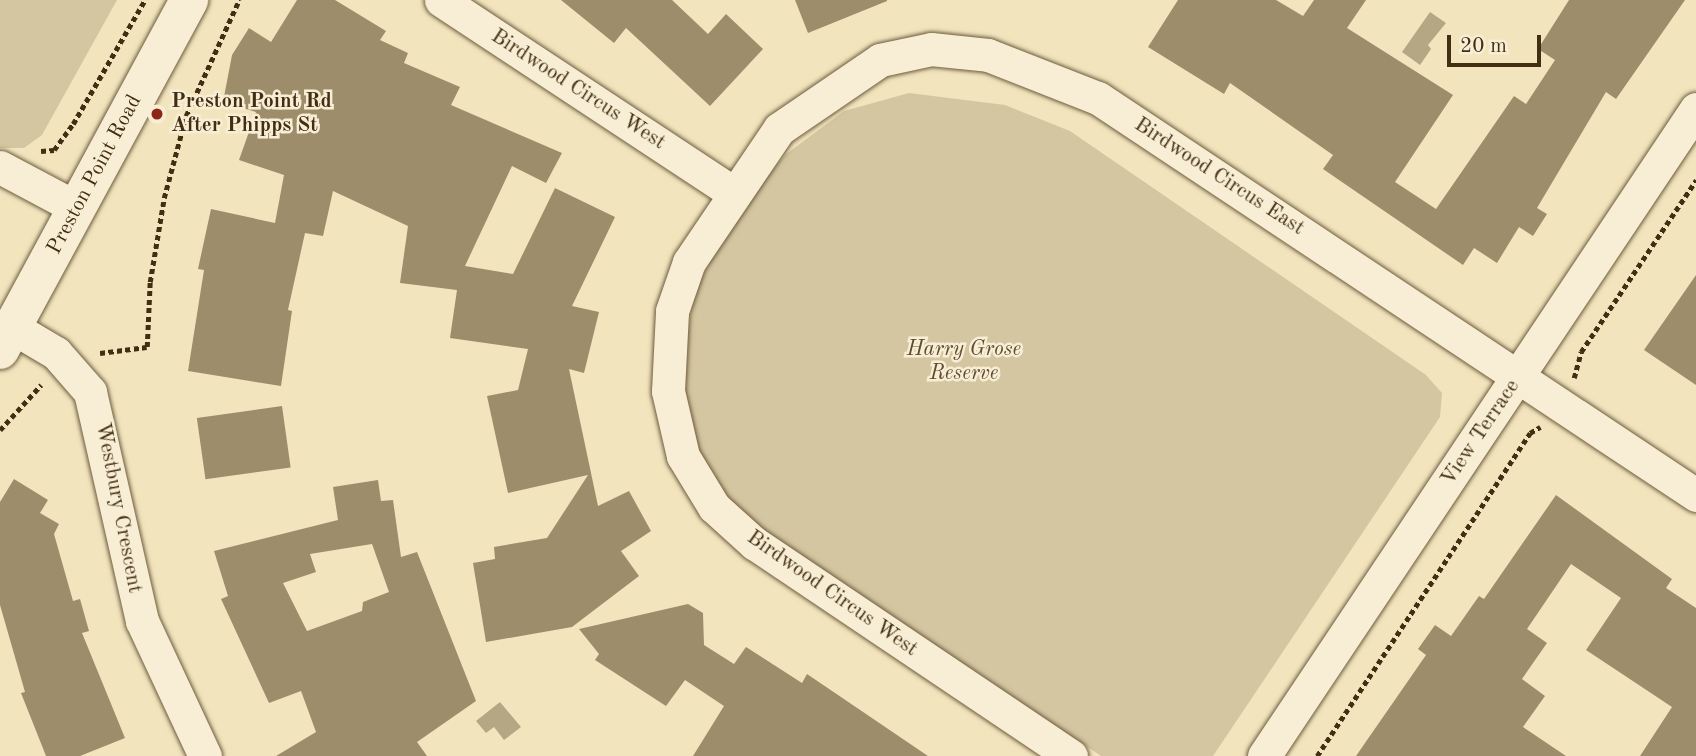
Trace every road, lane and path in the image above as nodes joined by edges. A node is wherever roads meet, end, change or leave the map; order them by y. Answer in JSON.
{"nodes":[{"id":1,"x":145,"y":0,"type":"edge"},
{"id":2,"x":189,"y":0,"type":"edge"},
{"id":3,"x":239,"y":0,"type":"edge"},
{"id":4,"x":441,"y":0,"type":"edge"},
{"id":5,"x":1696,"y":109,"type":"edge"},
{"id":6,"x":30,"y":148,"type":"dead end"},
{"id":7,"x":0,"y":167,"type":"edge"},
{"id":8,"x":1696,"y":180,"type":"edge"},
{"id":9,"x":732,"y":192,"type":"junction"},
{"id":10,"x":77,"y":208,"type":"junction"},
{"id":11,"x":6,"y":338,"type":"edge"},
{"id":12,"x":100,"y":353,"type":"dead end"},
{"id":13,"x":1518,"y":377,"type":"junction"},
{"id":14,"x":44,"y":382,"type":"dead end"},
{"id":15,"x":1558,"y":403,"type":"junction"},
{"id":16,"x":0,"y":430,"type":"edge"},
{"id":17,"x":1696,"y":495,"type":"edge"},
{"id":18,"x":205,"y":756,"type":"edge"},
{"id":19,"x":1071,"y":756,"type":"edge"},
{"id":20,"x":1264,"y":756,"type":"edge"},
{"id":21,"x":1317,"y":756,"type":"edge"}],
"edges":[{"from":1,"to":6,"type":"path"},
{"from":2,"to":10,"type":"main road","name":"Preston Point Road"},
{"from":3,"to":12,"type":"path"},
{"from":4,"to":9,"type":"street","name":"Birdwood Circus West"},
{"from":5,"to":13,"type":"street","name":"View Terrace"},
{"from":7,"to":10,"type":"street"},
{"from":8,"to":15,"type":"path"},
{"from":9,"to":13,"type":"street","name":"Birdwood Circus East"},
{"from":9,"to":19,"type":"street","name":"Birdwood Circus West"},
{"from":10,"to":11,"type":"main road","name":"Preston Point Road"},
{"from":11,"to":18,"type":"street","name":"Westbury Crescent"},
{"from":13,"to":15,"type":"street","name":"Birdwood Circus East"},
{"from":13,"to":20,"type":"street","name":"View Terrace"},
{"from":14,"to":16,"type":"path"},
{"from":15,"to":17,"type":"street","name":"Birdwood Circus East"},
{"from":15,"to":21,"type":"path"}]}
